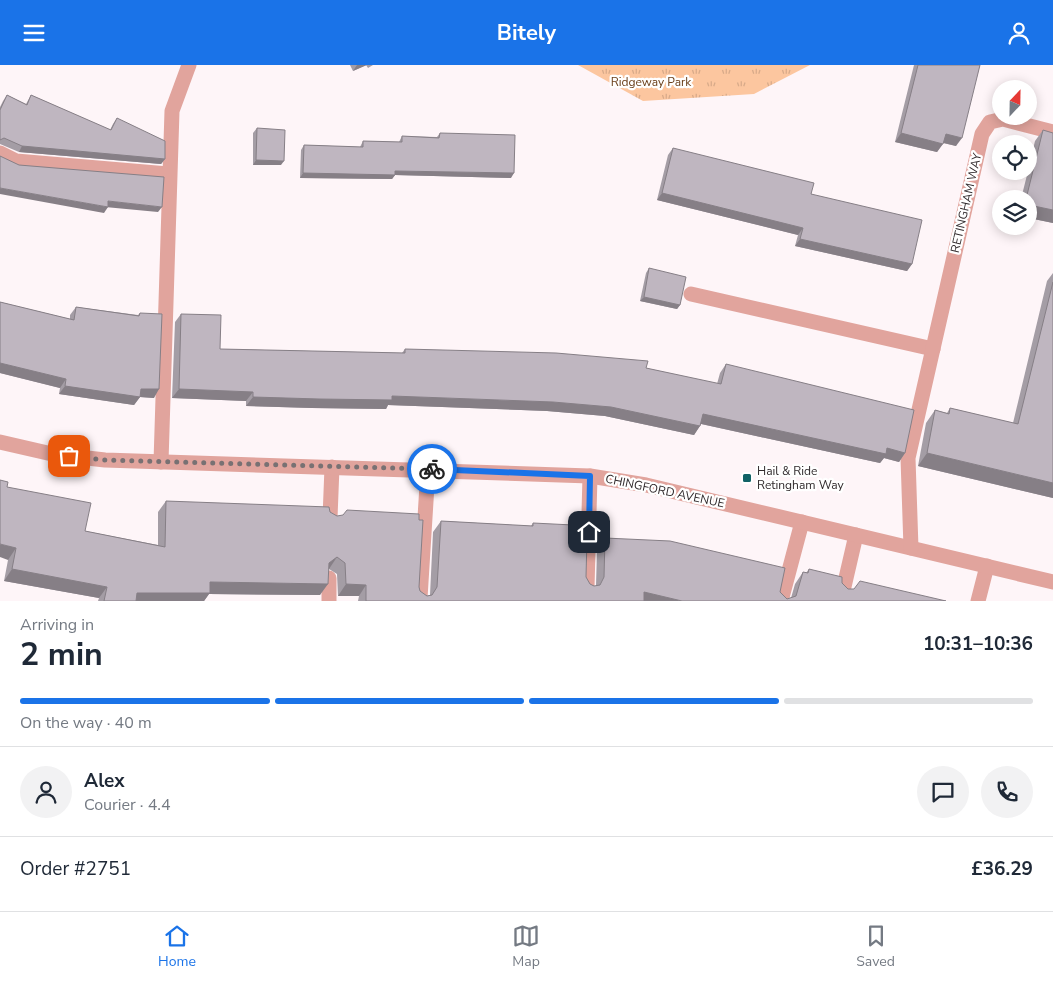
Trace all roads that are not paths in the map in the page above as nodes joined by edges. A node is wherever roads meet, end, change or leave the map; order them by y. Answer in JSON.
{"nodes":[{"id":1,"x":189,"y":65,"type":"edge"},
{"id":2,"x":1053,"y":132,"type":"edge"},
{"id":3,"x":0,"y":153,"type":"edge"},
{"id":4,"x":168,"y":173,"type":"junction"},
{"id":5,"x":691,"y":294,"type":"dead end"},
{"id":6,"x":933,"y":349,"type":"junction"},
{"id":7,"x":0,"y":442,"type":"edge"},
{"id":8,"x":161,"y":462,"type":"junction"},
{"id":9,"x":332,"y":467,"type":"junction"},
{"id":10,"x":428,"y":469,"type":"junction"},
{"id":11,"x":590,"y":476,"type":"junction"},
{"id":12,"x":330,"y":518,"type":"edge"},
{"id":13,"x":802,"y":522,"type":"junction"},
{"id":14,"x":856,"y":535,"type":"junction"},
{"id":15,"x":911,"y":548,"type":"junction"},
{"id":16,"x":987,"y":566,"type":"junction"},
{"id":17,"x":329,"y":577,"type":"edge"},
{"id":18,"x":1053,"y":582,"type":"edge"},
{"id":19,"x":587,"y":588,"type":"edge"},
{"id":20,"x":843,"y":591,"type":"edge"},
{"id":21,"x":420,"y":598,"type":"edge"},
{"id":22,"x":329,"y":601,"type":"edge"},
{"id":23,"x":782,"y":601,"type":"edge"},
{"id":24,"x":978,"y":601,"type":"edge"}],
"edges":[{"from":1,"to":4,"type":"street"},
{"from":2,"to":6,"type":"street","name":"RETINGHAM WAY"},
{"from":3,"to":4,"type":"street"},
{"from":4,"to":8,"type":"street"},
{"from":5,"to":6,"type":"street"},
{"from":6,"to":15,"type":"street","name":"RETINGHAM WAY"},
{"from":7,"to":8,"type":"street","name":"CHINGFORD AVENUE"},
{"from":8,"to":9,"type":"street","name":"CHINGFORD AVENUE"},
{"from":9,"to":10,"type":"street","name":"CHINGFORD AVENUE"},
{"from":9,"to":12,"type":"street"},
{"from":10,"to":11,"type":"street","name":"CHINGFORD AVENUE"},
{"from":10,"to":21,"type":"street"},
{"from":11,"to":13,"type":"street","name":"CHINGFORD AVENUE"},
{"from":11,"to":19,"type":"street"},
{"from":13,"to":14,"type":"street","name":"CHINGFORD AVENUE"},
{"from":13,"to":23,"type":"street"},
{"from":14,"to":15,"type":"street","name":"CHINGFORD AVENUE"},
{"from":14,"to":20,"type":"street"},
{"from":15,"to":16,"type":"street","name":"CHINGFORD AVENUE"},
{"from":16,"to":18,"type":"street","name":"CHINGFORD AVENUE"},
{"from":16,"to":24,"type":"street"},
{"from":17,"to":22,"type":"street"}]}
